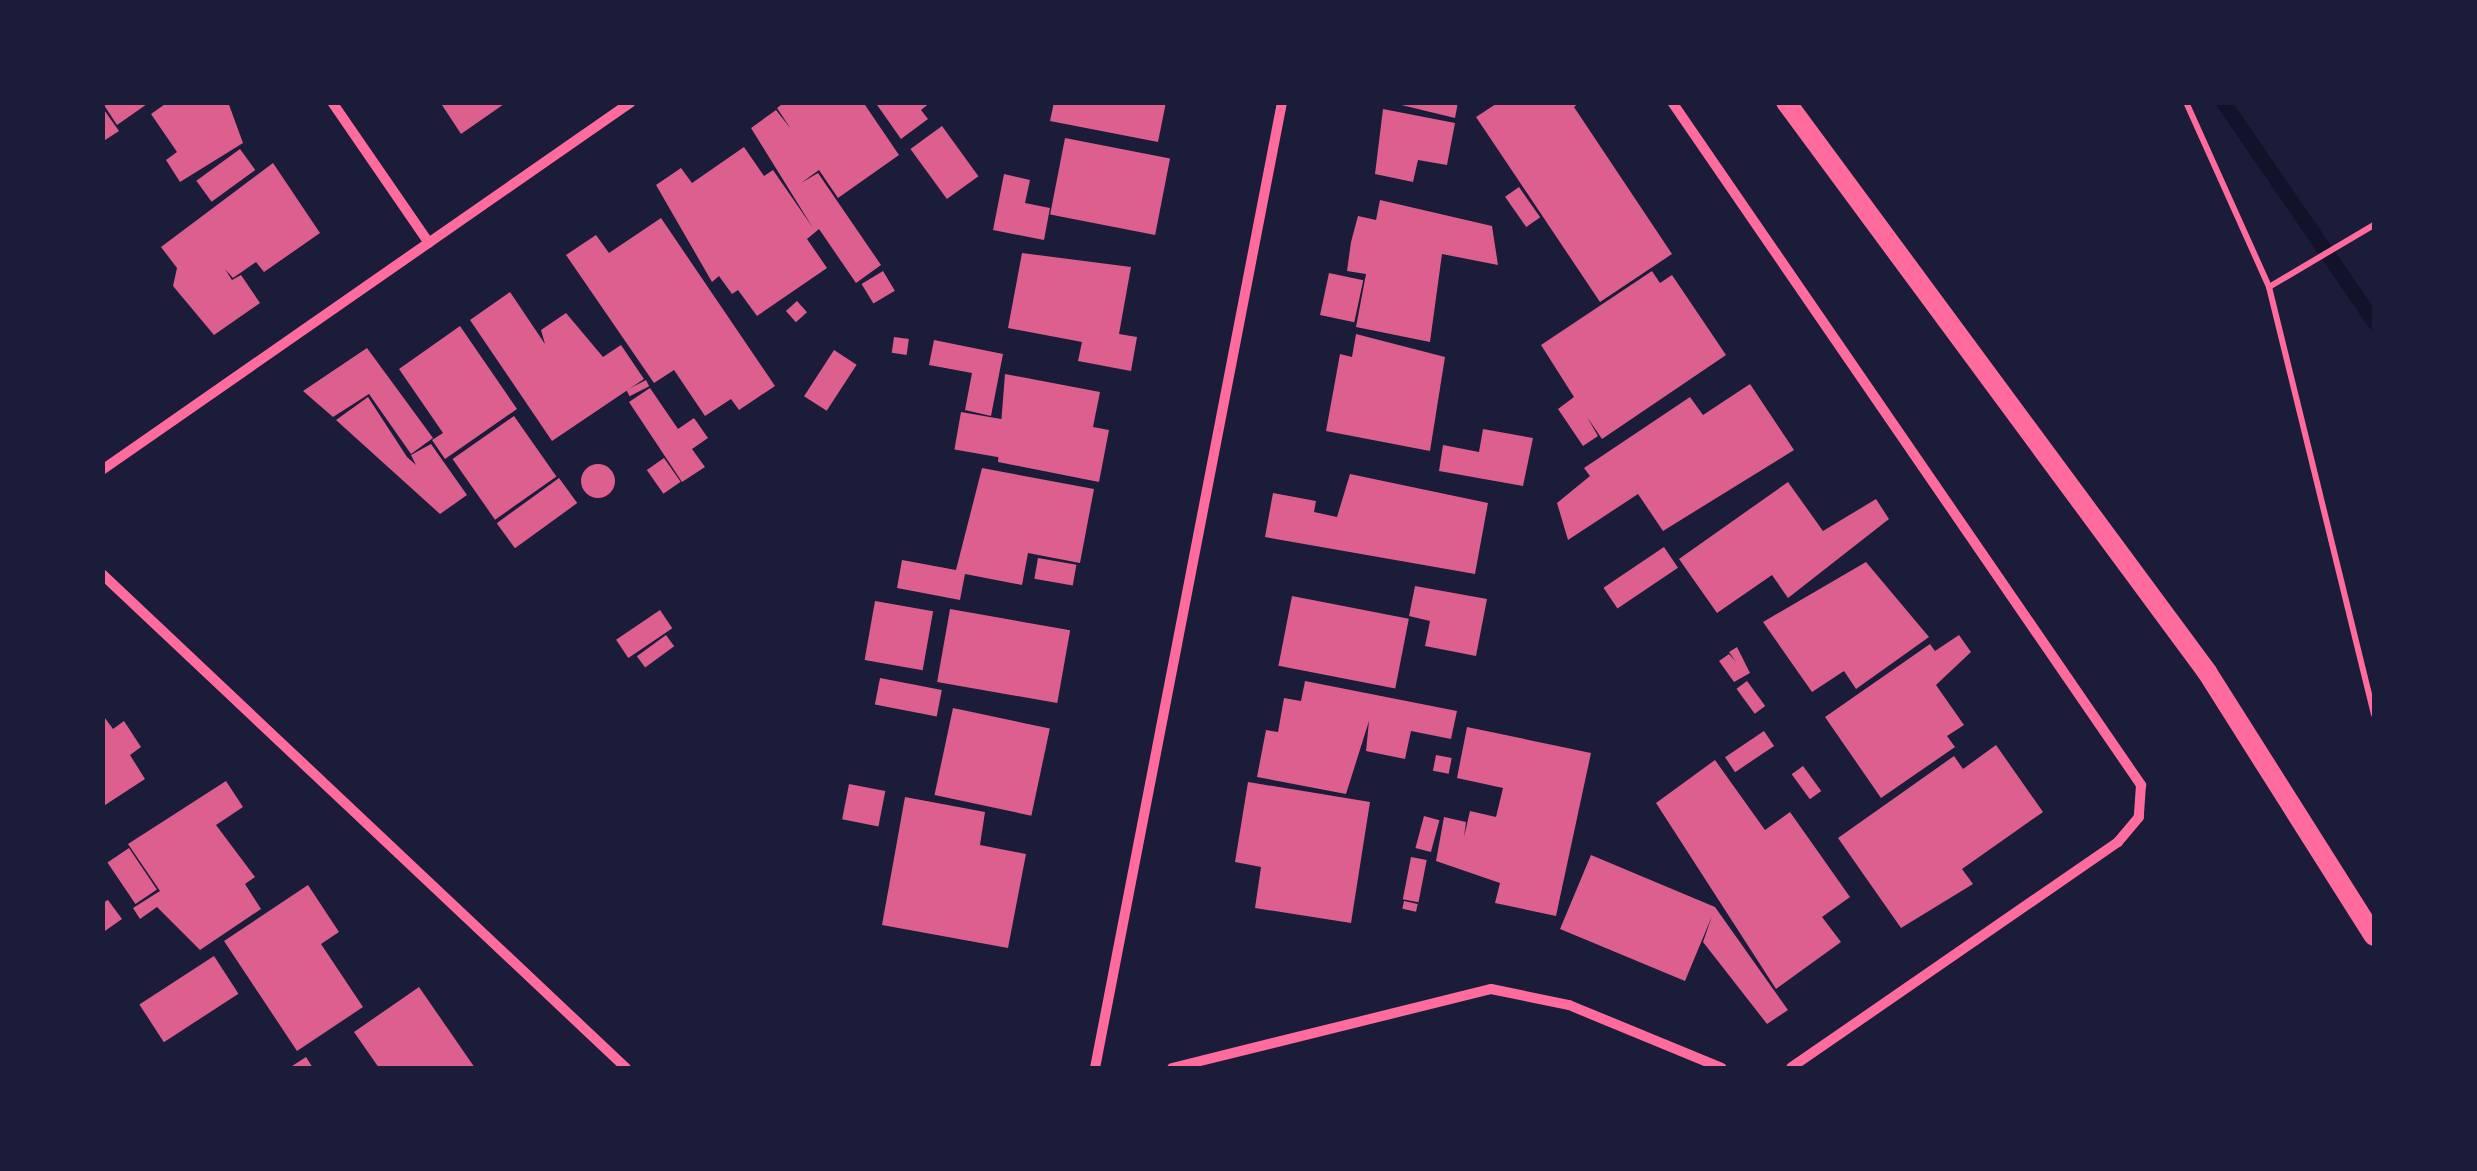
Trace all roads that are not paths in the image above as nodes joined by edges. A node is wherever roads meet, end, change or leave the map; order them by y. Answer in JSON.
{"nodes":[{"id":1,"x":332,"y":102,"type":"edge"},
{"id":2,"x":632,"y":102,"type":"edge"},
{"id":3,"x":1282,"y":102,"type":"edge"},
{"id":4,"x":1672,"y":102,"type":"edge"},
{"id":5,"x":1786,"y":102,"type":"edge"},
{"id":6,"x":429,"y":243,"type":"junction"},
{"id":7,"x":102,"y":470,"type":"edge"},
{"id":8,"x":102,"y":574,"type":"edge"},
{"id":9,"x":2374,"y":936,"type":"edge"},
{"id":10,"x":626,"y":1068,"type":"edge"},
{"id":11,"x":1095,"y":1068,"type":"edge"},
{"id":12,"x":1172,"y":1068,"type":"edge"},
{"id":13,"x":1722,"y":1068,"type":"edge"},
{"id":14,"x":1791,"y":1068,"type":"edge"}],
"edges":[{"from":1,"to":6,"type":"street"},
{"from":2,"to":6,"type":"street"},
{"from":3,"to":11,"type":"street"},
{"from":4,"to":14,"type":"street"},
{"from":5,"to":9,"type":"main road"},
{"from":6,"to":7,"type":"street"},
{"from":8,"to":10,"type":"street"},
{"from":12,"to":13,"type":"street"}]}
